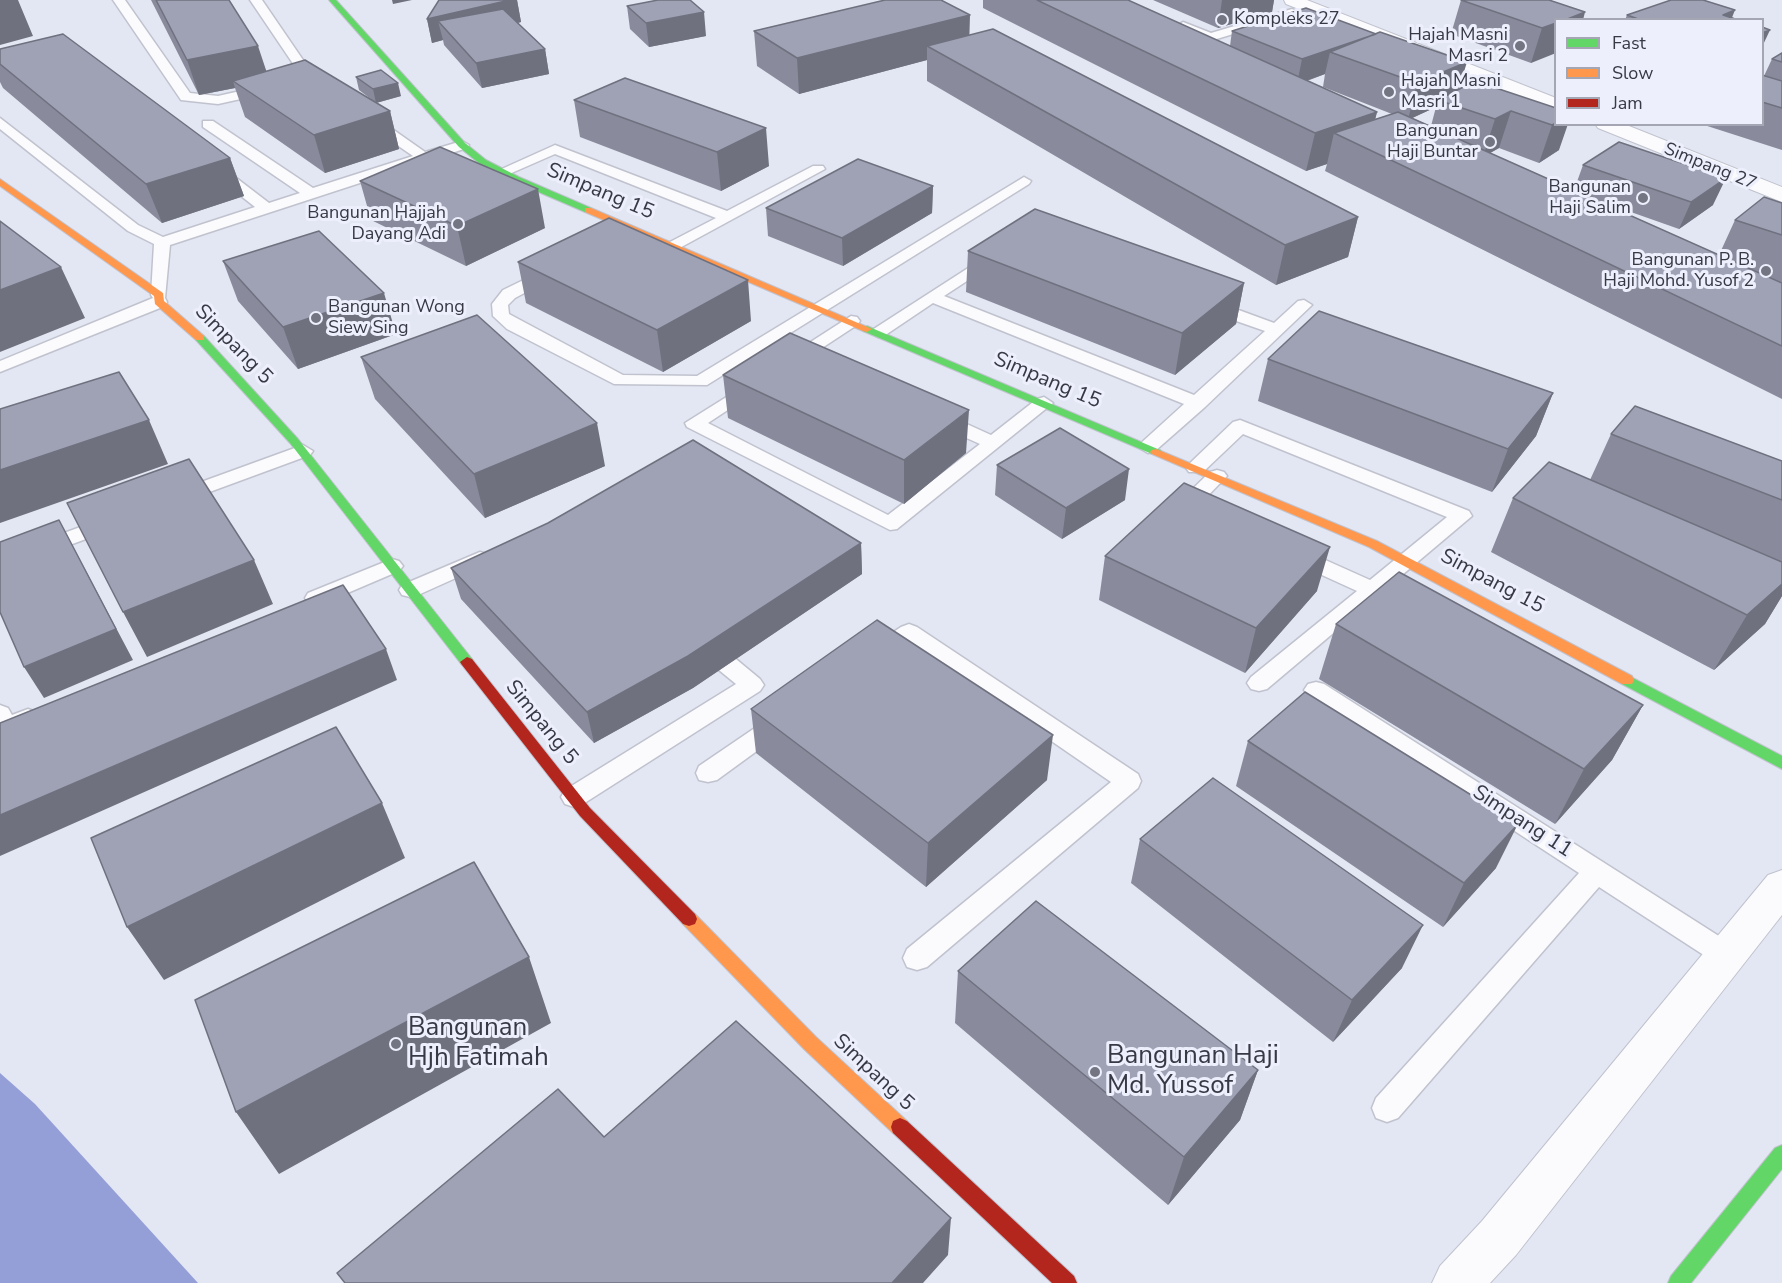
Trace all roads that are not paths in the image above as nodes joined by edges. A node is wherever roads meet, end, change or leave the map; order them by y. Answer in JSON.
{"nodes":[{"id":1,"x":119,"y":0,"type":"edge"},
{"id":2,"x":256,"y":0,"type":"edge"},
{"id":3,"x":332,"y":0,"type":"edge"},
{"id":4,"x":1292,"y":0,"type":"edge"},
{"id":5,"x":1311,"y":8,"type":"junction"},
{"id":6,"x":1167,"y":18,"type":"edge"},
{"id":7,"x":1210,"y":37,"type":"junction"},
{"id":8,"x":1186,"y":44,"type":"edge"},
{"id":9,"x":310,"y":79,"type":"junction"},
{"id":10,"x":325,"y":90,"type":"edge"},
{"id":11,"x":1554,"y":104,"type":"edge"},
{"id":12,"x":364,"y":117,"type":"edge"},
{"id":13,"x":0,"y":122,"type":"edge"},
{"id":14,"x":208,"y":124,"type":"dead end"},
{"id":15,"x":1610,"y":126,"type":"edge"},
{"id":16,"x":462,"y":145,"type":"junction"},
{"id":17,"x":423,"y":157,"type":"junction"},
{"id":18,"x":202,"y":158,"type":"edge"},
{"id":19,"x":818,"y":169,"type":"dead end"},
{"id":20,"x":502,"y":172,"type":"junction"},
{"id":21,"x":1024,"y":181,"type":"dead end"},
{"id":22,"x":0,"y":182,"type":"edge"},
{"id":23,"x":310,"y":193,"type":"junction"},
{"id":24,"x":1782,"y":195,"type":"edge"},
{"id":25,"x":265,"y":207,"type":"junction"},
{"id":26,"x":728,"y":217,"type":"junction"},
{"id":27,"x":636,"y":230,"type":"junction"},
{"id":28,"x":615,"y":241,"type":"edge"},
{"id":29,"x":162,"y":242,"type":"junction"},
{"id":30,"x":674,"y":246,"type":"junction"},
{"id":31,"x":1005,"y":249,"type":"edge"},
{"id":32,"x":562,"y":267,"type":"edge"},
{"id":33,"x":932,"y":297,"type":"junction"},
{"id":34,"x":1189,"y":298,"type":"edge"},
{"id":35,"x":159,"y":299,"type":"junction"},
{"id":36,"x":1304,"y":305,"type":"dead end"},
{"id":37,"x":822,"y":308,"type":"junction"},
{"id":38,"x":851,"y":321,"type":"junction"},
{"id":39,"x":1277,"y":330,"type":"junction"},
{"id":40,"x":878,"y":332,"type":"junction"},
{"id":41,"x":798,"y":356,"type":"junction"},
{"id":42,"x":820,"y":366,"type":"edge"},
{"id":43,"x":0,"y":367,"type":"edge"},
{"id":44,"x":1044,"y":403,"type":"junction"},
{"id":45,"x":1198,"y":403,"type":"junction"},
{"id":46,"x":928,"y":414,"type":"edge"},
{"id":47,"x":994,"y":443,"type":"junction"},
{"id":48,"x":1149,"y":447,"type":"junction"},
{"id":49,"x":303,"y":451,"type":"junction"},
{"id":50,"x":1196,"y":468,"type":"junction"},
{"id":51,"x":1217,"y":476,"type":"junction"},
{"id":52,"x":157,"y":505,"type":"edge"},
{"id":53,"x":135,"y":514,"type":"edge"},
{"id":54,"x":1207,"y":516,"type":"edge"},
{"id":55,"x":1273,"y":545,"type":"edge"},
{"id":56,"x":504,"y":548,"type":"edge"},
{"id":57,"x":1405,"y":560,"type":"junction"},
{"id":58,"x":0,"y":564,"type":"edge"},
{"id":59,"x":392,"y":566,"type":"junction"},
{"id":60,"x":1371,"y":589,"type":"junction"},
{"id":61,"x":410,"y":590,"type":"junction"},
{"id":62,"x":292,"y":608,"type":"edge"},
{"id":63,"x":690,"y":634,"type":"edge"},
{"id":64,"x":861,"y":665,"type":"edge"},
{"id":65,"x":1259,"y":683,"type":"dead end"},
{"id":66,"x":1316,"y":690,"type":"dead end"},
{"id":67,"x":50,"y":709,"type":"edge"},
{"id":68,"x":794,"y":712,"type":"edge"},
{"id":69,"x":0,"y":714,"type":"edge"},
{"id":70,"x":1782,"y":763,"type":"edge"},
{"id":71,"x":708,"y":773,"type":"dead end"},
{"id":72,"x":574,"y":797,"type":"junction"},
{"id":73,"x":1597,"y":871,"type":"junction"},
{"id":74,"x":1782,"y":886,"type":"edge"},
{"id":75,"x":1726,"y":955,"type":"junction"},
{"id":76,"x":917,"y":958,"type":"dead end"},
{"id":77,"x":1387,"y":1108,"type":"dead end"},
{"id":78,"x":1782,"y":1154,"type":"edge"},
{"id":79,"x":1067,"y":1283,"type":"edge"},
{"id":80,"x":1457,"y":1283,"type":"edge"},
{"id":81,"x":1678,"y":1283,"type":"edge"}],
"edges":[{"from":1,"to":9,"type":"lane"},
{"from":2,"to":9,"type":"lane"},
{"from":3,"to":16,"type":"street","name":"Simpang 15"},
{"from":4,"to":5,"type":"street"},
{"from":5,"to":7,"type":"lane"},
{"from":5,"to":11,"type":"street"},
{"from":6,"to":7,"type":"lane"},
{"from":7,"to":8,"type":"lane"},
{"from":9,"to":10,"type":"lane"},
{"from":12,"to":17,"type":"lane"},
{"from":13,"to":29,"type":"lane"},
{"from":14,"to":23,"type":"lane"},
{"from":15,"to":24,"type":"street","name":"Simpang 27"},
{"from":16,"to":17,"type":"lane"},
{"from":16,"to":20,"type":"street","name":"Simpang 15"},
{"from":17,"to":23,"type":"lane"},
{"from":18,"to":25,"type":"lane"},
{"from":19,"to":26,"type":"lane"},
{"from":20,"to":26,"type":"lane"},
{"from":20,"to":27,"type":"street","name":"Simpang 15"},
{"from":21,"to":37,"type":"lane"},
{"from":22,"to":35,"type":"street","name":"Simpang 5"},
{"from":23,"to":25,"type":"lane"},
{"from":25,"to":29,"type":"lane"},
{"from":26,"to":30,"type":"lane"},
{"from":27,"to":28,"type":"lane"},
{"from":27,"to":30,"type":"street","name":"Simpang 15"},
{"from":29,"to":35,"type":"lane"},
{"from":30,"to":37,"type":"street","name":"Simpang 15"},
{"from":31,"to":33,"type":"lane"},
{"from":32,"to":37,"type":"lane"},
{"from":33,"to":40,"type":"lane"},
{"from":33,"to":45,"type":"lane"},
{"from":34,"to":39,"type":"lane"},
{"from":35,"to":43,"type":"lane"},
{"from":35,"to":49,"type":"street","name":"Simpang 5"},
{"from":36,"to":39,"type":"lane"},
{"from":37,"to":38,"type":"street","name":"Simpang 15"},
{"from":38,"to":40,"type":"street","name":"Simpang 15"},
{"from":38,"to":41,"type":"lane"},
{"from":39,"to":45,"type":"lane"},
{"from":40,"to":44,"type":"street","name":"Simpang 15"},
{"from":41,"to":42,"type":"lane"},
{"from":41,"to":47,"type":"lane"},
{"from":44,"to":47,"type":"lane"},
{"from":44,"to":48,"type":"street","name":"Simpang 15"},
{"from":45,"to":48,"type":"lane"},
{"from":46,"to":47,"type":"lane"},
{"from":48,"to":50,"type":"street","name":"Simpang 15"},
{"from":49,"to":52,"type":"lane"},
{"from":49,"to":59,"type":"street","name":"Simpang 5"},
{"from":50,"to":51,"type":"street","name":"Simpang 15"},
{"from":50,"to":57,"type":"lane"},
{"from":51,"to":54,"type":"lane"},
{"from":51,"to":57,"type":"street","name":"Simpang 15"},
{"from":53,"to":58,"type":"lane"},
{"from":55,"to":60,"type":"lane"},
{"from":56,"to":61,"type":"lane"},
{"from":57,"to":60,"type":"lane"},
{"from":57,"to":70,"type":"street","name":"Simpang 15"},
{"from":59,"to":61,"type":"street","name":"Simpang 5"},
{"from":59,"to":62,"type":"lane"},
{"from":60,"to":65,"type":"lane"},
{"from":61,"to":72,"type":"street","name":"Simpang 5"},
{"from":63,"to":72,"type":"lane"},
{"from":64,"to":76,"type":"lane"},
{"from":66,"to":73,"type":"lane","name":"Simpang 11"},
{"from":67,"to":69,"type":"lane"},
{"from":68,"to":71,"type":"lane"},
{"from":72,"to":79,"type":"street","name":"Simpang 5"},
{"from":73,"to":75,"type":"lane","name":"Simpang 11"},
{"from":73,"to":77,"type":"lane"},
{"from":74,"to":75,"type":"street"},
{"from":75,"to":80,"type":"street"},
{"from":78,"to":81,"type":"street"}]}
